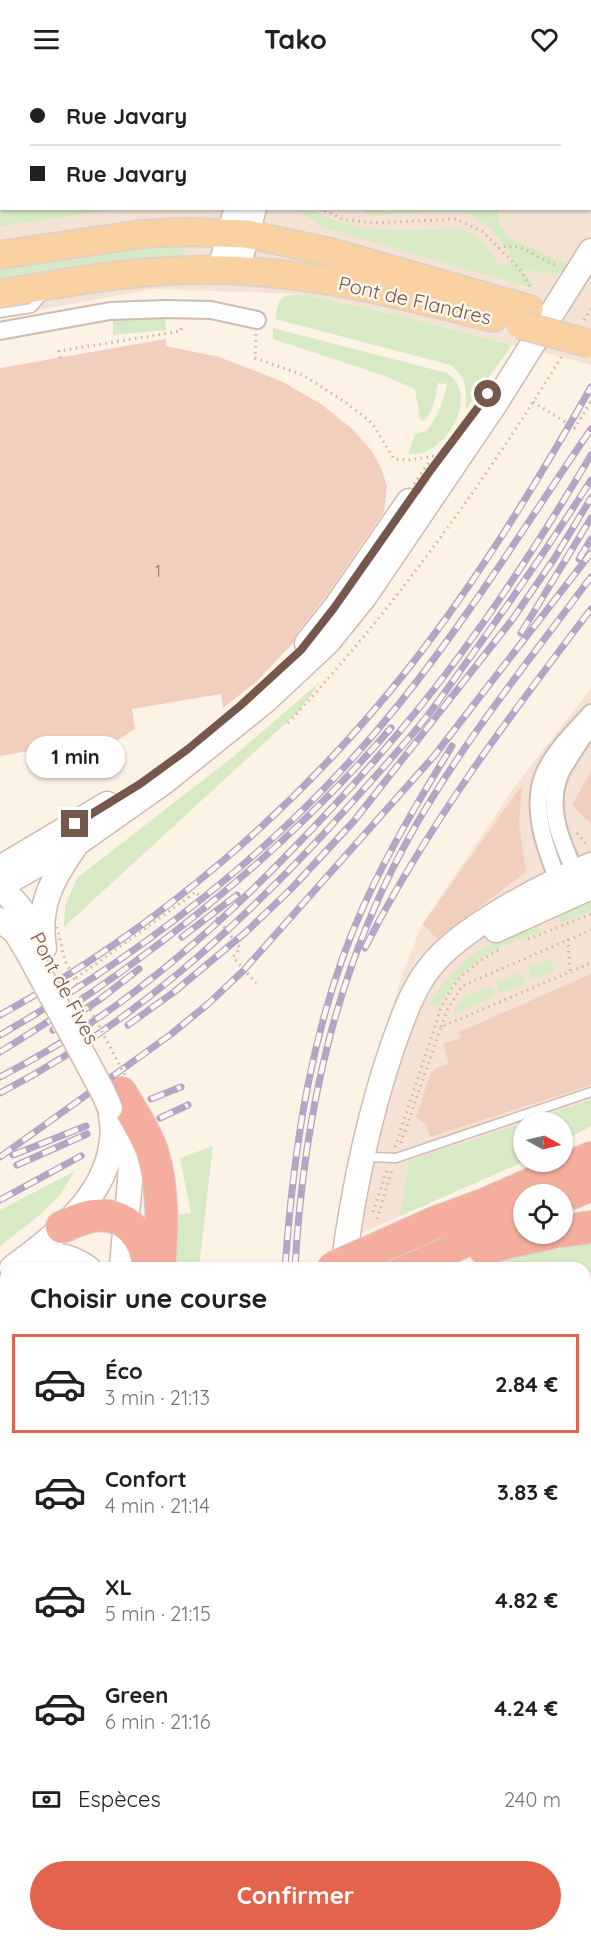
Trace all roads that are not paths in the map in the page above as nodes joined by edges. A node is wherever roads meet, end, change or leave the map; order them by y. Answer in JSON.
{"nodes":[{"id":1,"x":252,"y":210,"type":"edge"},
{"id":2,"x":238,"y":225,"type":"edge"},
{"id":3,"x":591,"y":251,"type":"edge"},
{"id":4,"x":0,"y":255,"type":"edge"},
{"id":5,"x":229,"y":270,"type":"junction"},
{"id":6,"x":52,"y":285,"type":"junction"},
{"id":7,"x":0,"y":294,"type":"edge"},
{"id":8,"x":0,"y":313,"type":"edge"},
{"id":9,"x":257,"y":320,"type":"road end"},
{"id":10,"x":529,"y":323,"type":"junction"},
{"id":11,"x":0,"y":331,"type":"edge"},
{"id":12,"x":587,"y":332,"type":"edge"},
{"id":13,"x":591,"y":713,"type":"edge"},
{"id":14,"x":591,"y":725,"type":"edge"},
{"id":15,"x":79,"y":842,"type":"junction"},
{"id":16,"x":5,"y":876,"type":"edge"},
{"id":17,"x":577,"y":882,"type":"edge"},
{"id":18,"x":1,"y":918,"type":"edge"},
{"id":19,"x":36,"y":951,"type":"junction"},
{"id":20,"x":591,"y":1092,"type":"edge"},
{"id":21,"x":121,"y":1097,"type":"junction"},
{"id":22,"x":591,"y":1140,"type":"edge"},
{"id":23,"x":573,"y":1148,"type":"edge"},
{"id":24,"x":386,"y":1158,"type":"junction"},
{"id":25,"x":591,"y":1158,"type":"edge"},
{"id":26,"x":523,"y":1172,"type":"edge"},
{"id":27,"x":591,"y":1185,"type":"edge"},
{"id":28,"x":573,"y":1192,"type":"edge"},
{"id":29,"x":513,"y":1220,"type":"edge"},
{"id":30,"x":126,"y":1224,"type":"junction"},
{"id":31,"x":62,"y":1227,"type":"junction"},
{"id":32,"x":591,"y":1227,"type":"edge"},
{"id":33,"x":573,"y":1229,"type":"edge"},
{"id":34,"x":513,"y":1242,"type":"edge"},
{"id":35,"x":441,"y":1251,"type":"edge"},
{"id":36,"x":20,"y":1262,"type":"edge"},
{"id":37,"x":24,"y":1262,"type":"edge"},
{"id":38,"x":79,"y":1262,"type":"edge"},
{"id":39,"x":123,"y":1262,"type":"edge"},
{"id":40,"x":147,"y":1262,"type":"edge"},
{"id":41,"x":159,"y":1262,"type":"edge"},
{"id":42,"x":344,"y":1262,"type":"edge"},
{"id":43,"x":357,"y":1262,"type":"edge"},
{"id":44,"x":371,"y":1262,"type":"edge"},
{"id":45,"x":417,"y":1262,"type":"edge"}],
"edges":[{"from":1,"to":2,"type":"main road"},
{"from":2,"to":4,"type":"main road","name":"Pont de Flandres"},
{"from":2,"to":5,"type":"main road"},
{"from":2,"to":10,"type":"main road","name":"Pont de Flandres"},
{"from":3,"to":10,"type":"main road"},
{"from":5,"to":6,"type":"main road","name":"Pont de Flandres"},
{"from":5,"to":10,"type":"main road","name":"Pont de Flandres"},
{"from":6,"to":7,"type":"main road","name":"Pont de Flandres"},
{"from":6,"to":8,"type":"lane"},
{"from":9,"to":11,"type":"street"},
{"from":10,"to":12,"type":"main road","name":"Pont de Flandres"},
{"from":10,"to":15,"type":"main road"},
{"from":10,"to":16,"type":"main road"},
{"from":13,"to":17,"type":"street"},
{"from":14,"to":17,"type":"street"},
{"from":15,"to":16,"type":"main road"},
{"from":15,"to":19,"type":"main road"},
{"from":16,"to":19,"type":"main road","name":"Pont de Fives"},
{"from":17,"to":24,"type":"main road"},
{"from":17,"to":42,"type":"main road"},
{"from":18,"to":19,"type":"main road"},
{"from":19,"to":21,"type":"main road","name":"Pont de Fives","bridge":true},
{"from":20,"to":24,"type":"lane"},
{"from":21,"to":30,"type":"main road"},
{"from":21,"to":31,"type":"main road"},
{"from":21,"to":41,"type":"highway"},
{"from":22,"to":23,"type":"highway"},
{"from":24,"to":43,"type":"main road"},
{"from":25,"to":35,"type":"highway"},
{"from":26,"to":35,"type":"highway"},
{"from":27,"to":28,"type":"highway"},
{"from":29,"to":35,"type":"highway"},
{"from":30,"to":31,"type":"highway"},
{"from":30,"to":39,"type":"main road"},
{"from":30,"to":40,"type":"highway"},
{"from":31,"to":36,"type":"main road"},
{"from":32,"to":33,"type":"highway"},
{"from":34,"to":35,"type":"highway"},
{"from":35,"to":44,"type":"highway","bridge":true},
{"from":35,"to":45,"type":"highway"},
{"from":37,"to":38,"type":"main road"}]}
